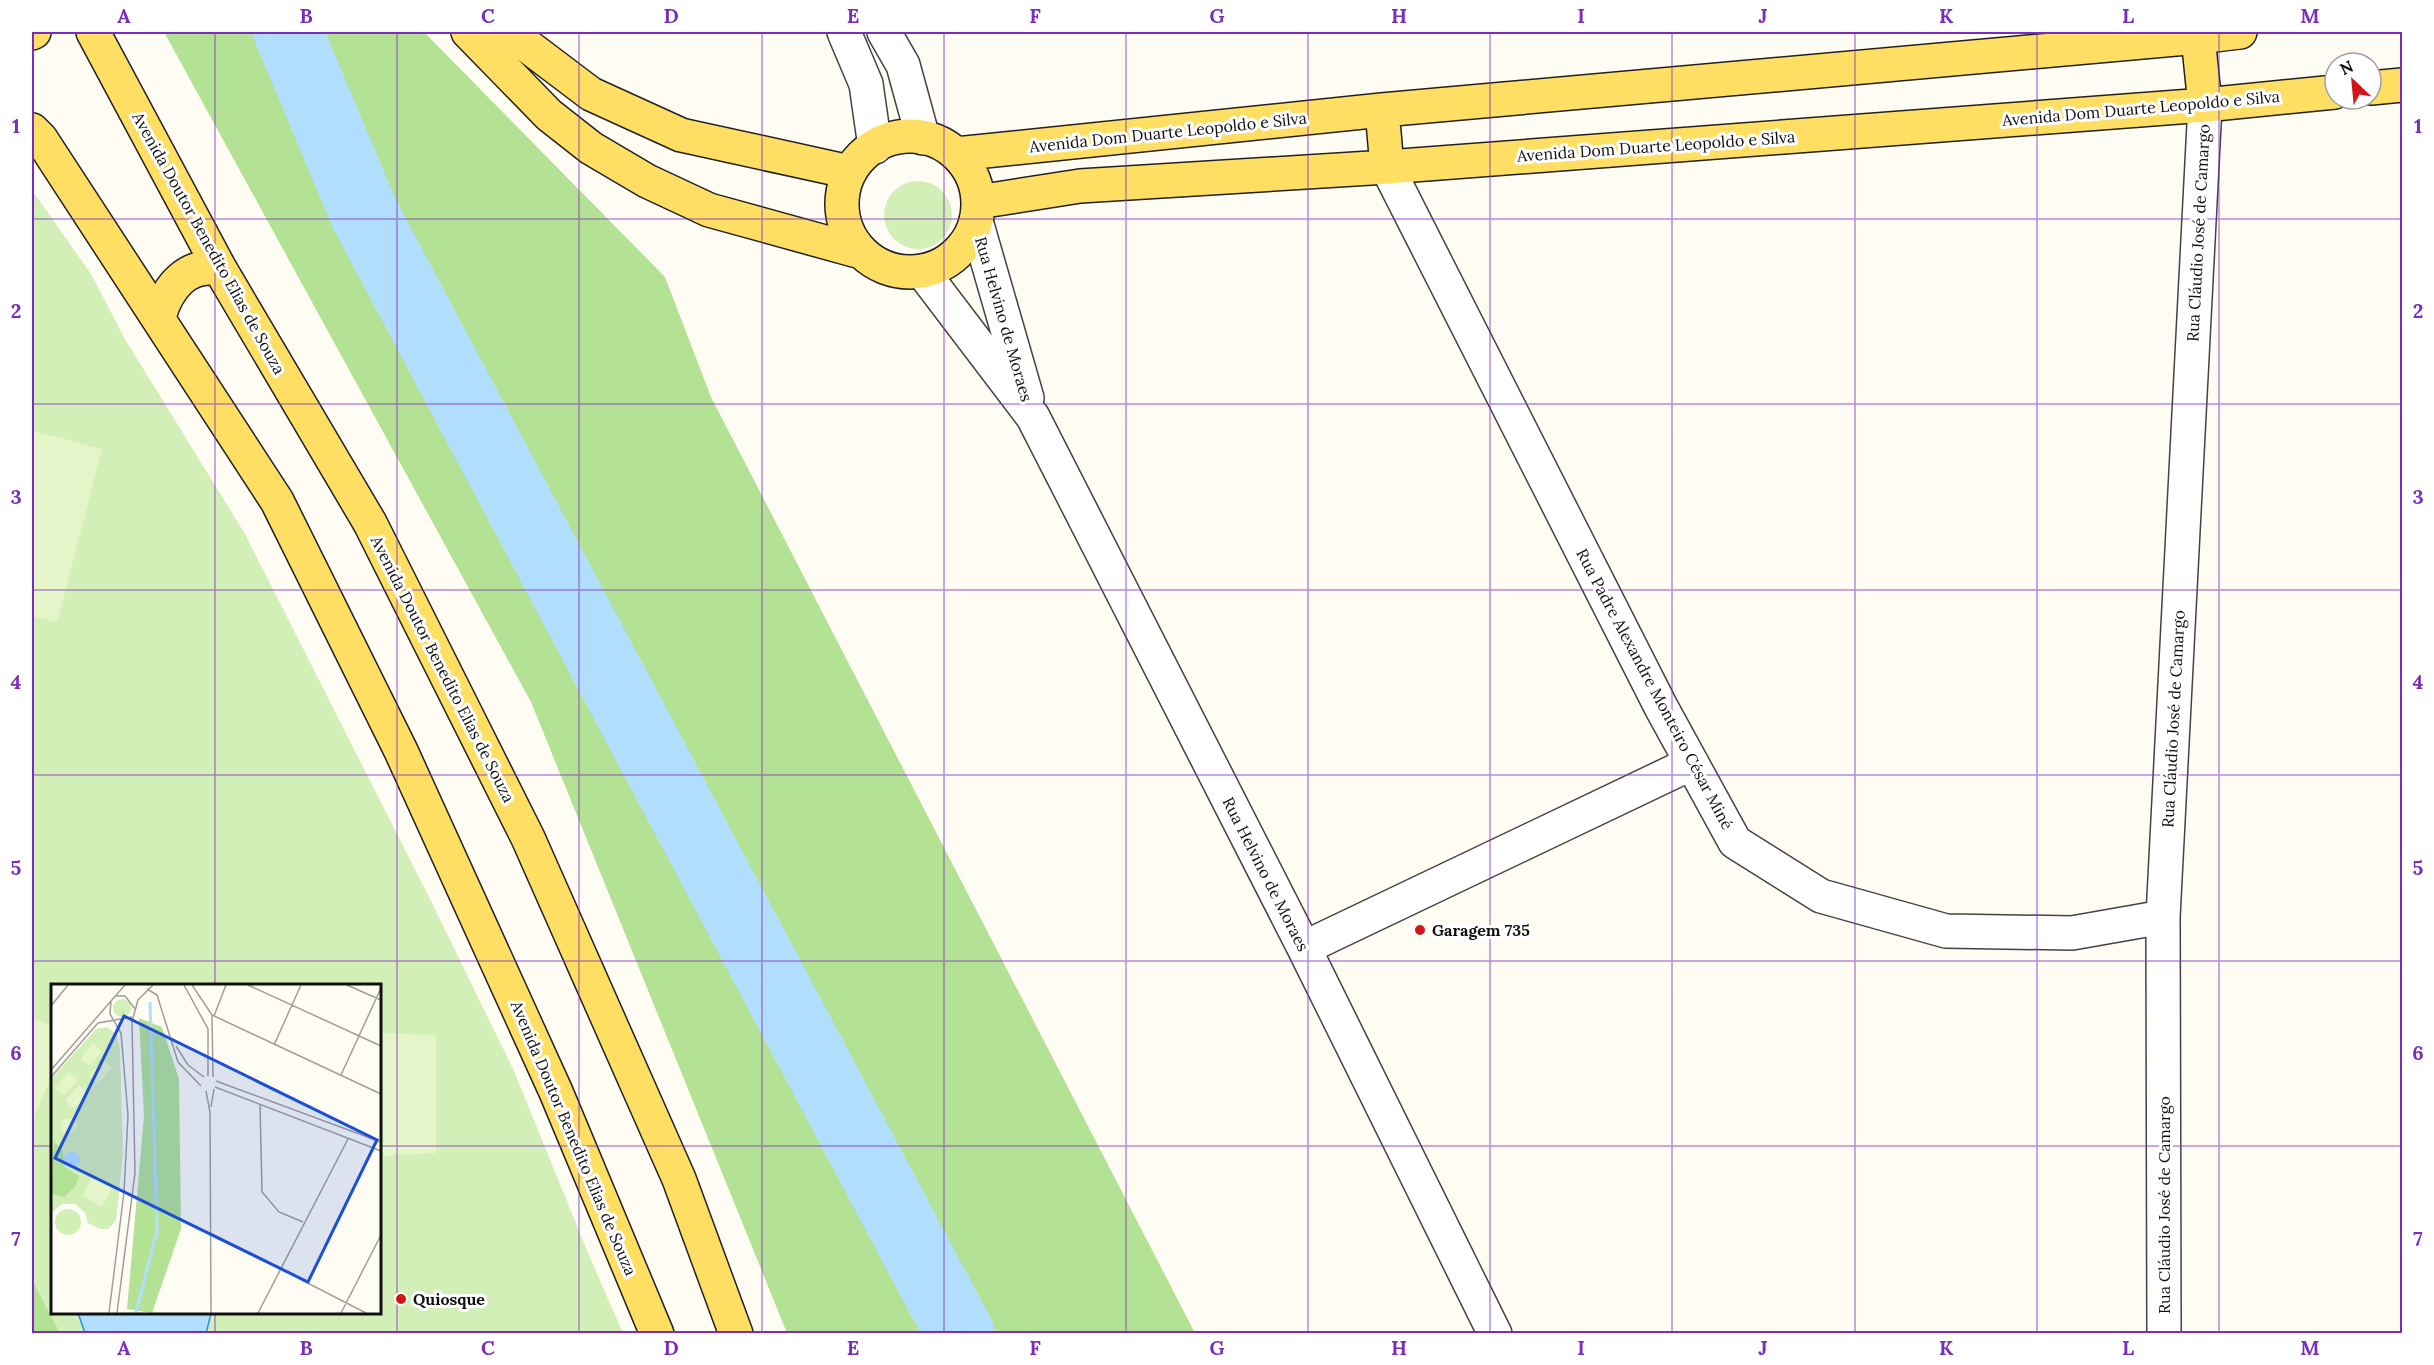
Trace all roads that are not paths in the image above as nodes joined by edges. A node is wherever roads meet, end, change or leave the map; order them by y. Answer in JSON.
{"nodes":[{"id":1,"x":93,"y":32,"type":"edge"},
{"id":2,"x":468,"y":32,"type":"edge"},
{"id":3,"x":509,"y":32,"type":"edge"},
{"id":4,"x":844,"y":32,"type":"edge"},
{"id":5,"x":884,"y":32,"type":"edge"},
{"id":6,"x":2240,"y":32,"type":"edge"},
{"id":7,"x":2198,"y":37,"type":"junction"},
{"id":8,"x":2403,"y":85,"type":"edge"},
{"id":9,"x":2383,"y":87,"type":"edge"},
{"id":10,"x":2323,"y":93,"type":"edge"},
{"id":11,"x":2205,"y":105,"type":"junction"},
{"id":12,"x":1382,"y":110,"type":"junction"},
{"id":13,"x":32,"y":130,"type":"edge"},
{"id":14,"x":923,"y":138,"type":"junction"},
{"id":15,"x":875,"y":147,"type":"junction"},
{"id":16,"x":956,"y":154,"type":"junction"},
{"id":17,"x":1387,"y":167,"type":"junction"},
{"id":18,"x":850,"y":172,"type":"junction"},
{"id":19,"x":977,"y":211,"type":"junction"},
{"id":20,"x":861,"y":252,"type":"junction"},
{"id":21,"x":220,"y":269,"type":"junction"},
{"id":22,"x":922,"y":271,"type":"junction"},
{"id":23,"x":159,"y":317,"type":"junction"},
{"id":24,"x":1033,"y":417,"type":"junction"},
{"id":25,"x":1692,"y":763,"type":"junction"},
{"id":26,"x":2163,"y":917,"type":"junction"},
{"id":27,"x":1304,"y":948,"type":"junction"},
{"id":28,"x":657,"y":1334,"type":"edge"},
{"id":29,"x":736,"y":1334,"type":"edge"},
{"id":30,"x":1495,"y":1334,"type":"edge"},
{"id":31,"x":2164,"y":1334,"type":"edge"}],
"edges":[{"from":1,"to":21,"type":"main road","name":"Avenida Doutor Benedito Elias de Souza"},
{"from":2,"to":20,"type":"main road"},
{"from":3,"to":18,"type":"main road"},
{"from":4,"to":15,"type":"street"},
{"from":5,"to":14,"type":"street"},
{"from":6,"to":7,"type":"main road","name":"Avenida Dom Duarte Leopoldo e Silva"},
{"from":7,"to":11,"type":"main road"},
{"from":7,"to":12,"type":"main road","name":"Avenida Dom Duarte Leopoldo e Silva"},
{"from":8,"to":9,"type":"main road"},
{"from":10,"to":11,"type":"main road","name":"Avenida Dom Duarte Leopoldo e Silva"},
{"from":11,"to":17,"type":"main road","name":"Avenida Dom Duarte Leopoldo e Silva"},
{"from":11,"to":26,"type":"street","name":"Rua Cláudio José de Camargo"},
{"from":12,"to":16,"type":"main road","name":"Avenida Dom Duarte Leopoldo e Silva"},
{"from":12,"to":17,"type":"main road"},
{"from":13,"to":23,"type":"main road","name":"Avenida Doutor Benedito Elias de Souza"},
{"from":14,"to":15,"type":"main road"},
{"from":14,"to":16,"type":"main road"},
{"from":15,"to":18,"type":"main road"},
{"from":16,"to":19,"type":"main road"},
{"from":17,"to":19,"type":"main road","name":"Avenida Dom Duarte Leopoldo e Silva"},
{"from":17,"to":25,"type":"street","name":"Rua Padre Alexandre Monteiro César Miné"},
{"from":18,"to":20,"type":"main road"},
{"from":19,"to":22,"type":"main road"},
{"from":19,"to":24,"type":"street","name":"Rua Helvino de Moraes"},
{"from":20,"to":22,"type":"main road"},
{"from":21,"to":23,"type":"main road"},
{"from":21,"to":29,"type":"main road","name":"Avenida Doutor Benedito Elias de Souza"},
{"from":22,"to":24,"type":"street","name":"Rua Helvino de Moraes"},
{"from":23,"to":28,"type":"main road","name":"Avenida Doutor Benedito Elias de Souza"},
{"from":24,"to":27,"type":"street","name":"Rua Helvino de Moraes"},
{"from":25,"to":26,"type":"street","name":"Rua Padre Alexandre Monteiro César Miné"},
{"from":25,"to":27,"type":"street"},
{"from":26,"to":31,"type":"street","name":"Rua Cláudio José de Camargo"},
{"from":27,"to":30,"type":"street","name":"Rua Helvino de Moraes"}]}
